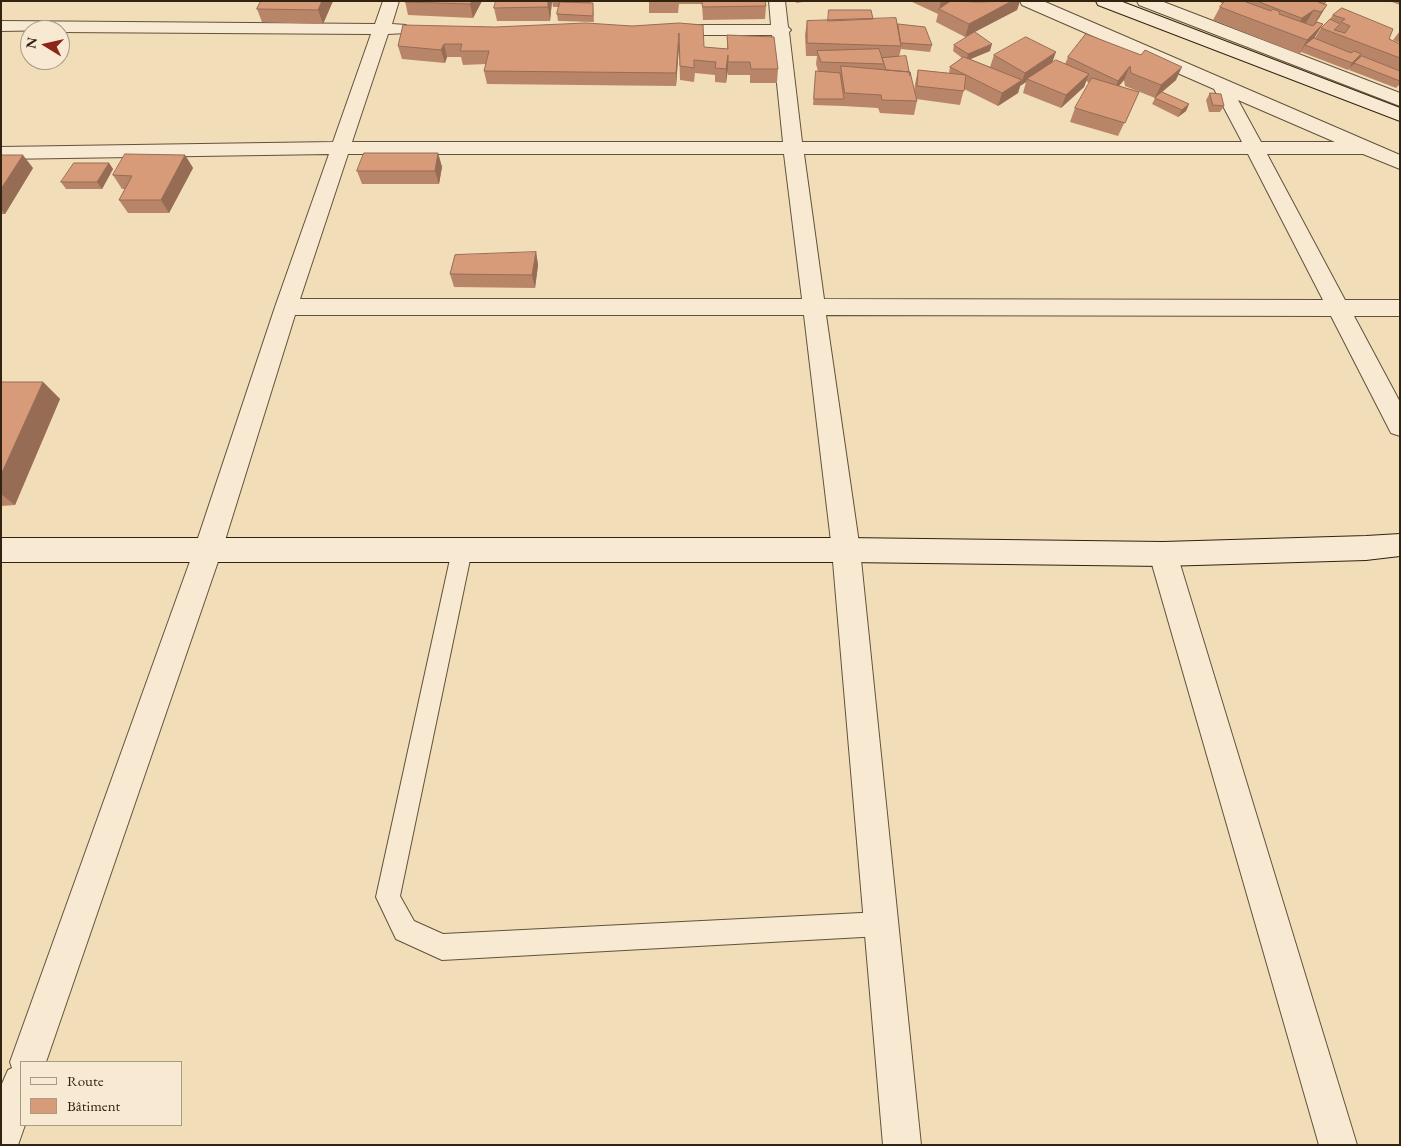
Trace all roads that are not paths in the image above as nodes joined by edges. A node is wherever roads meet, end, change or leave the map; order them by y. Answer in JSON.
{"nodes":[{"id":1,"x":391,"y":1,"type":"edge"},
{"id":2,"x":777,"y":1,"type":"edge"},
{"id":3,"x":1028,"y":1,"type":"edge"},
{"id":4,"x":1104,"y":1,"type":"edge"},
{"id":5,"x":1146,"y":1,"type":"edge"},
{"id":6,"x":1189,"y":1,"type":"edge"},
{"id":7,"x":1176,"y":13,"type":"junction"},
{"id":8,"x":1161,"y":24,"type":"junction"},
{"id":9,"x":1,"y":26,"type":"edge"},
{"id":10,"x":382,"y":29,"type":"junction"},
{"id":11,"x":412,"y":29,"type":"edge"},
{"id":12,"x":652,"y":30,"type":"edge"},
{"id":13,"x":782,"y":30,"type":"junction"},
{"id":14,"x":1221,"y":84,"type":"junction"},
{"id":15,"x":1400,"y":100,"type":"edge"},
{"id":16,"x":1400,"y":115,"type":"edge"},
{"id":17,"x":340,"y":148,"type":"junction"},
{"id":18,"x":793,"y":148,"type":"junction"},
{"id":19,"x":1255,"y":148,"type":"junction"},
{"id":20,"x":1367,"y":148,"type":"junction"},
{"id":21,"x":1,"y":153,"type":"edge"},
{"id":22,"x":1400,"y":163,"type":"edge"},
{"id":23,"x":286,"y":307,"type":"junction"},
{"id":24,"x":815,"y":308,"type":"junction"},
{"id":25,"x":1400,"y":308,"type":"edge"},
{"id":26,"x":1340,"y":309,"type":"junction"},
{"id":27,"x":1400,"y":426,"type":"edge"},
{"id":28,"x":1400,"y":545,"type":"edge"},
{"id":29,"x":1,"y":550,"type":"edge"},
{"id":30,"x":208,"y":550,"type":"junction"},
{"id":31,"x":462,"y":550,"type":"junction"},
{"id":32,"x":846,"y":550,"type":"junction"},
{"id":33,"x":1163,"y":554,"type":"junction"},
{"id":34,"x":881,"y":924,"type":"junction"},
{"id":35,"x":28,"y":1061,"type":"edge"},
{"id":36,"x":20,"y":1086,"type":"edge"},
{"id":37,"x":1,"y":1140,"type":"edge"},
{"id":38,"x":902,"y":1145,"type":"edge"},
{"id":39,"x":1338,"y":1145,"type":"edge"}],
"edges":[{"from":1,"to":10,"type":"street"},
{"from":2,"to":13,"type":"street"},
{"from":3,"to":14,"type":"street"},
{"from":4,"to":8,"type":"street"},
{"from":5,"to":7,"type":"street"},
{"from":6,"to":7,"type":"street"},
{"from":7,"to":8,"type":"street"},
{"from":7,"to":15,"type":"street"},
{"from":8,"to":16,"type":"street"},
{"from":9,"to":10,"type":"street"},
{"from":10,"to":11,"type":"street"},
{"from":10,"to":17,"type":"street"},
{"from":12,"to":13,"type":"street"},
{"from":13,"to":18,"type":"street"},
{"from":14,"to":19,"type":"street"},
{"from":14,"to":20,"type":"street"},
{"from":17,"to":18,"type":"street"},
{"from":17,"to":21,"type":"street"},
{"from":17,"to":23,"type":"street"},
{"from":18,"to":19,"type":"street"},
{"from":18,"to":24,"type":"street"},
{"from":19,"to":20,"type":"street"},
{"from":19,"to":26,"type":"street"},
{"from":20,"to":22,"type":"street"},
{"from":23,"to":24,"type":"street"},
{"from":23,"to":30,"type":"street"},
{"from":24,"to":26,"type":"street"},
{"from":24,"to":32,"type":"street"},
{"from":25,"to":26,"type":"street"},
{"from":26,"to":27,"type":"street"},
{"from":28,"to":33,"type":"street"},
{"from":29,"to":30,"type":"street"},
{"from":30,"to":31,"type":"street"},
{"from":30,"to":35,"type":"street"},
{"from":31,"to":32,"type":"street"},
{"from":31,"to":34,"type":"lane"},
{"from":32,"to":33,"type":"street"},
{"from":32,"to":34,"type":"street"},
{"from":33,"to":39,"type":"street"},
{"from":34,"to":38,"type":"street"},
{"from":36,"to":37,"type":"street"}]}
